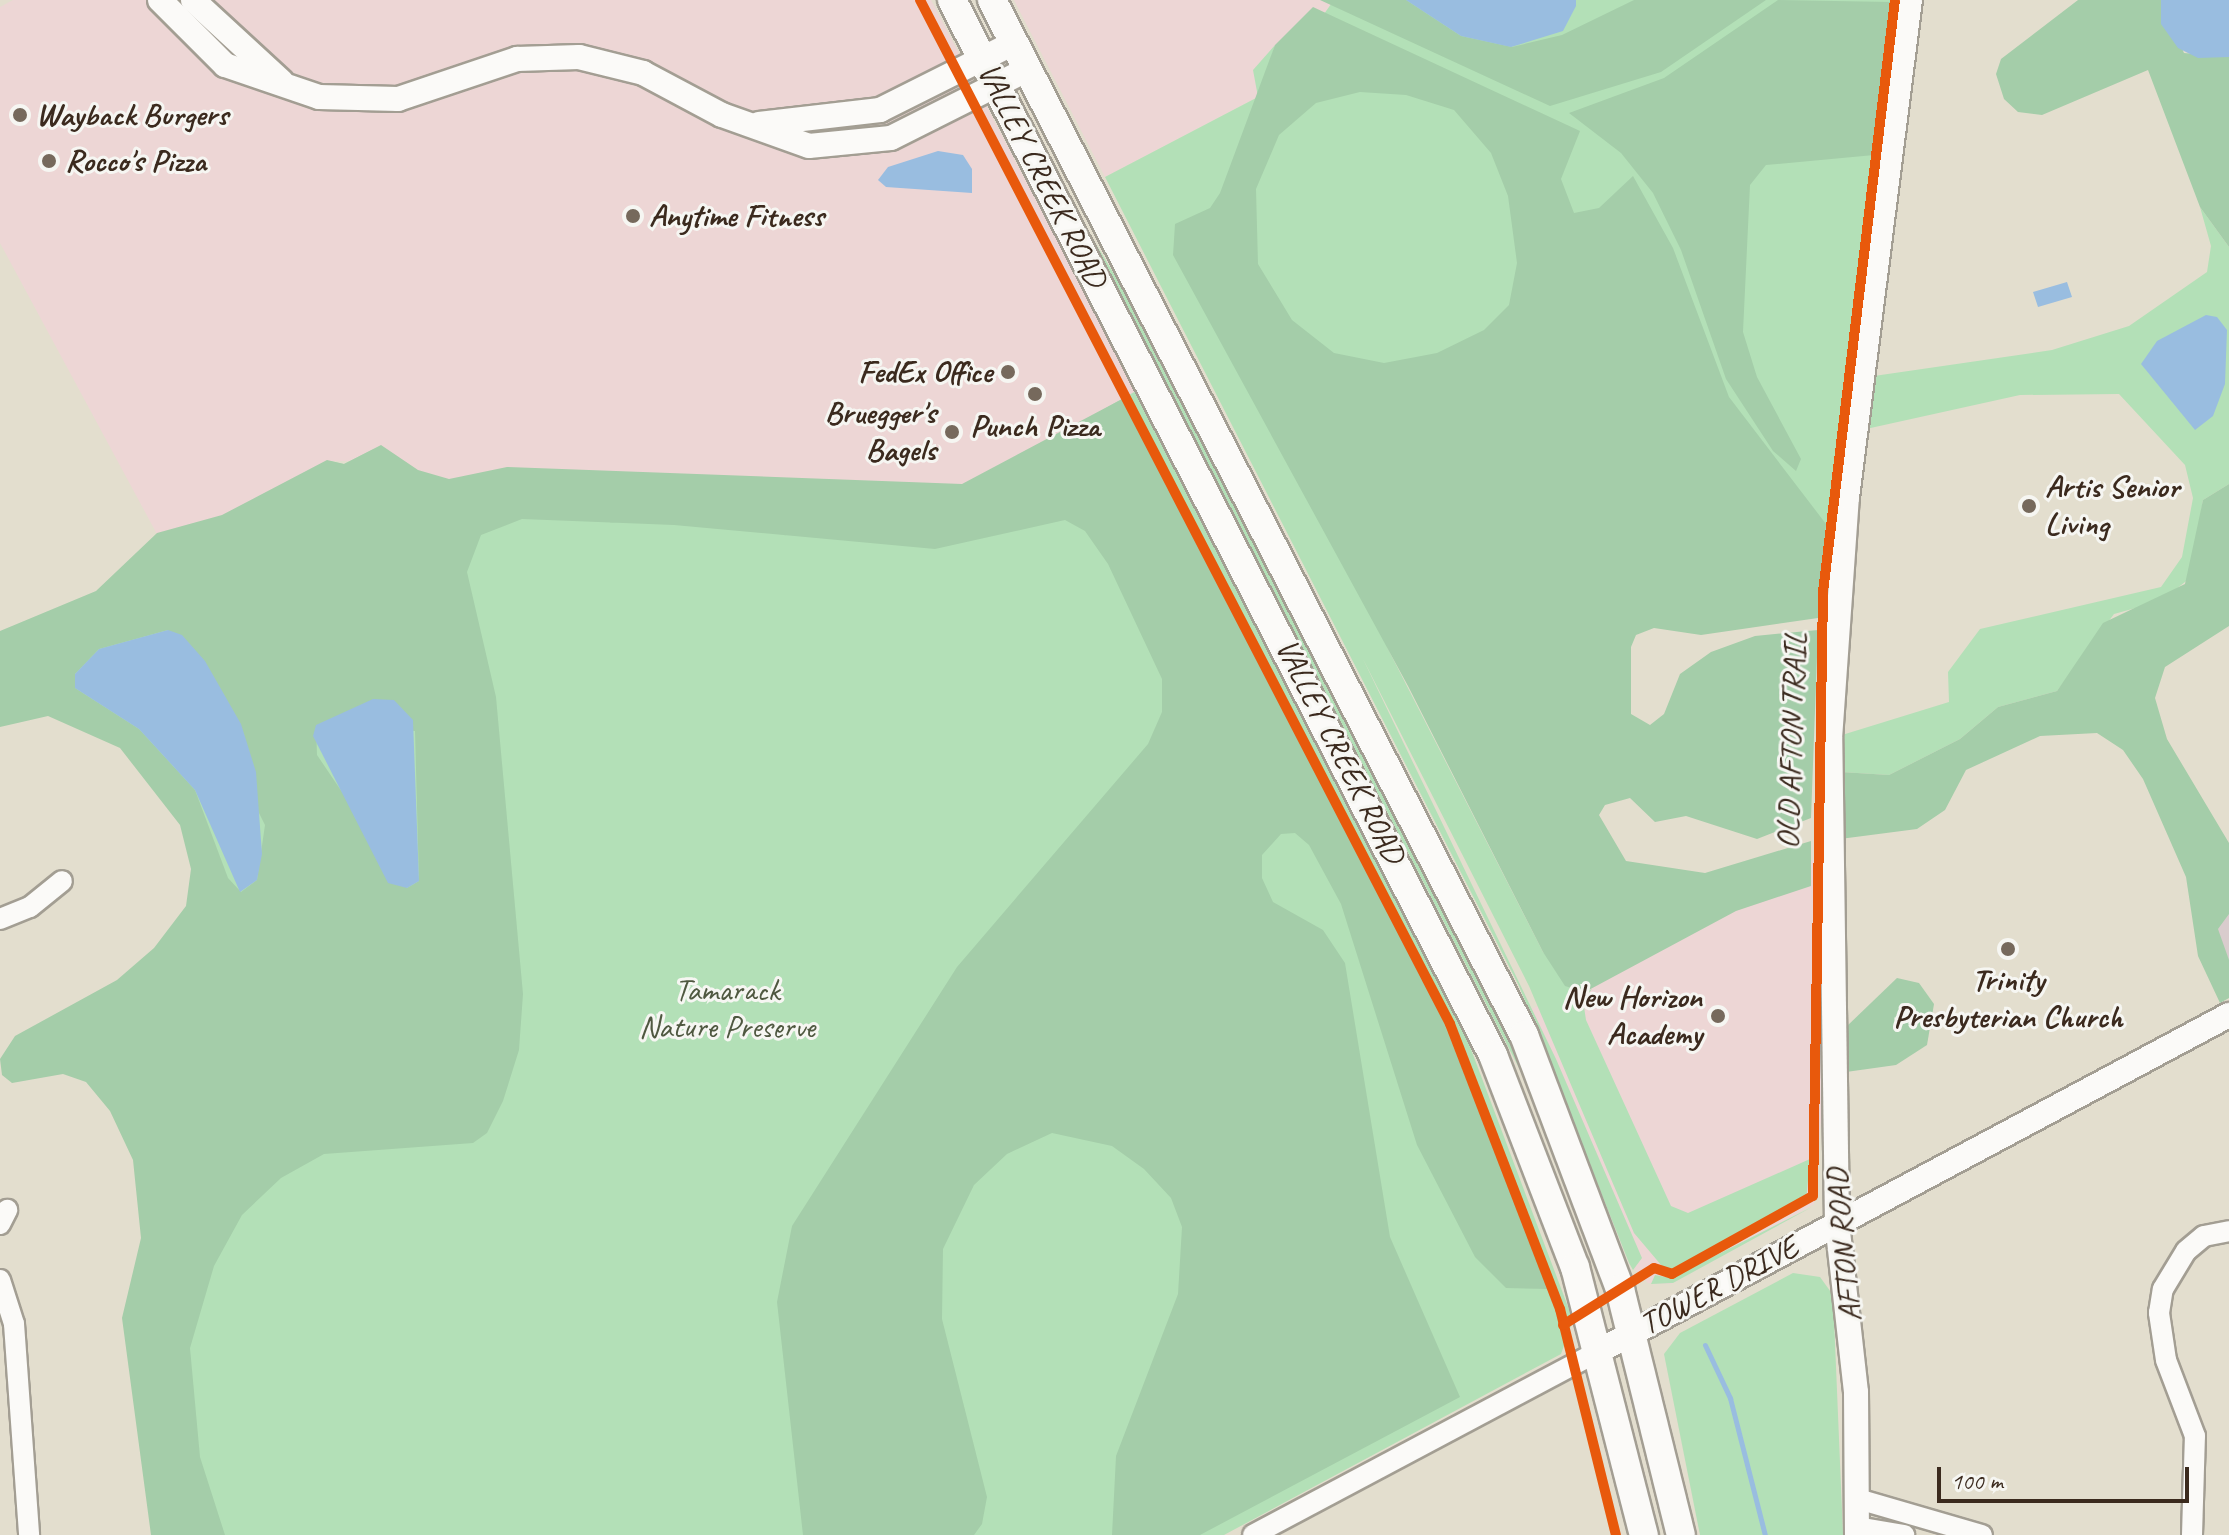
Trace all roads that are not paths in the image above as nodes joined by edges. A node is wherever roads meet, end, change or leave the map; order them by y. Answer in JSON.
{"nodes":[{"id":1,"x":160,"y":0,"type":"edge"},
{"id":2,"x":193,"y":0,"type":"edge"},
{"id":3,"x":952,"y":0,"type":"edge"},
{"id":4,"x":992,"y":0,"type":"edge"},
{"id":5,"x":1910,"y":0,"type":"edge"},
{"id":6,"x":1014,"y":43,"type":"junction"},
{"id":7,"x":982,"y":59,"type":"junction"},
{"id":8,"x":1028,"y":69,"type":"junction"},
{"id":9,"x":281,"y":81,"type":"junction"},
{"id":10,"x":996,"y":85,"type":"junction"},
{"id":11,"x":752,"y":125,"type":"junction"},
{"id":12,"x":62,"y":881,"type":"dead end"},
{"id":13,"x":0,"y":919,"type":"edge"},
{"id":14,"x":2229,"y":1015,"type":"edge"},
{"id":15,"x":1837,"y":1223,"type":"junction"},
{"id":16,"x":2229,"y":1231,"type":"edge"},
{"id":17,"x":0,"y":1280,"type":"edge"},
{"id":18,"x":1633,"y":1332,"type":"junction"},
{"id":19,"x":1601,"y":1350,"type":"junction"},
{"id":20,"x":1858,"y":1499,"type":"junction"},
{"id":21,"x":1857,"y":1531,"type":"edge"},
{"id":22,"x":29,"y":1535,"type":"edge"},
{"id":23,"x":1253,"y":1535,"type":"edge"},
{"id":24,"x":1644,"y":1535,"type":"edge"},
{"id":25,"x":1681,"y":1535,"type":"edge"},
{"id":26,"x":1904,"y":1535,"type":"edge"},
{"id":27,"x":1982,"y":1535,"type":"edge"},
{"id":28,"x":2192,"y":1535,"type":"edge"}],
"edges":[{"from":1,"to":9,"type":"street"},
{"from":2,"to":9,"type":"street"},
{"from":3,"to":7,"type":"main road","name":"VALLEY CREEK ROAD"},
{"from":4,"to":6,"type":"main road","name":"VALLEY CREEK ROAD"},
{"from":5,"to":15,"type":"street","name":"AFTON ROAD"},
{"from":6,"to":7,"type":"street"},
{"from":6,"to":8,"type":"main road","name":"VALLEY CREEK ROAD"},
{"from":7,"to":10,"type":"main road","name":"VALLEY CREEK ROAD"},
{"from":7,"to":11,"type":"street"},
{"from":8,"to":10,"type":"street"},
{"from":8,"to":18,"type":"main road","name":"VALLEY CREEK ROAD"},
{"from":9,"to":11,"type":"street"},
{"from":10,"to":11,"type":"street"},
{"from":10,"to":19,"type":"main road","name":"VALLEY CREEK ROAD"},
{"from":12,"to":13,"type":"street"},
{"from":14,"to":15,"type":"street","name":"TOWER DRIVE"},
{"from":15,"to":18,"type":"street","name":"TOWER DRIVE"},
{"from":15,"to":20,"type":"street","name":"AFTON ROAD"},
{"from":16,"to":28,"type":"street"},
{"from":17,"to":22,"type":"street"},
{"from":18,"to":19,"type":"street","name":"TOWER DRIVE"},
{"from":18,"to":25,"type":"main road","name":"VALLEY CREEK ROAD"},
{"from":19,"to":23,"type":"street","name":"TOWER DRIVE"},
{"from":19,"to":24,"type":"main road","name":"VALLEY CREEK ROAD"},
{"from":20,"to":21,"type":"street","name":"AFTON ROAD"},
{"from":20,"to":27,"type":"street"},
{"from":21,"to":26,"type":"street"}]}
